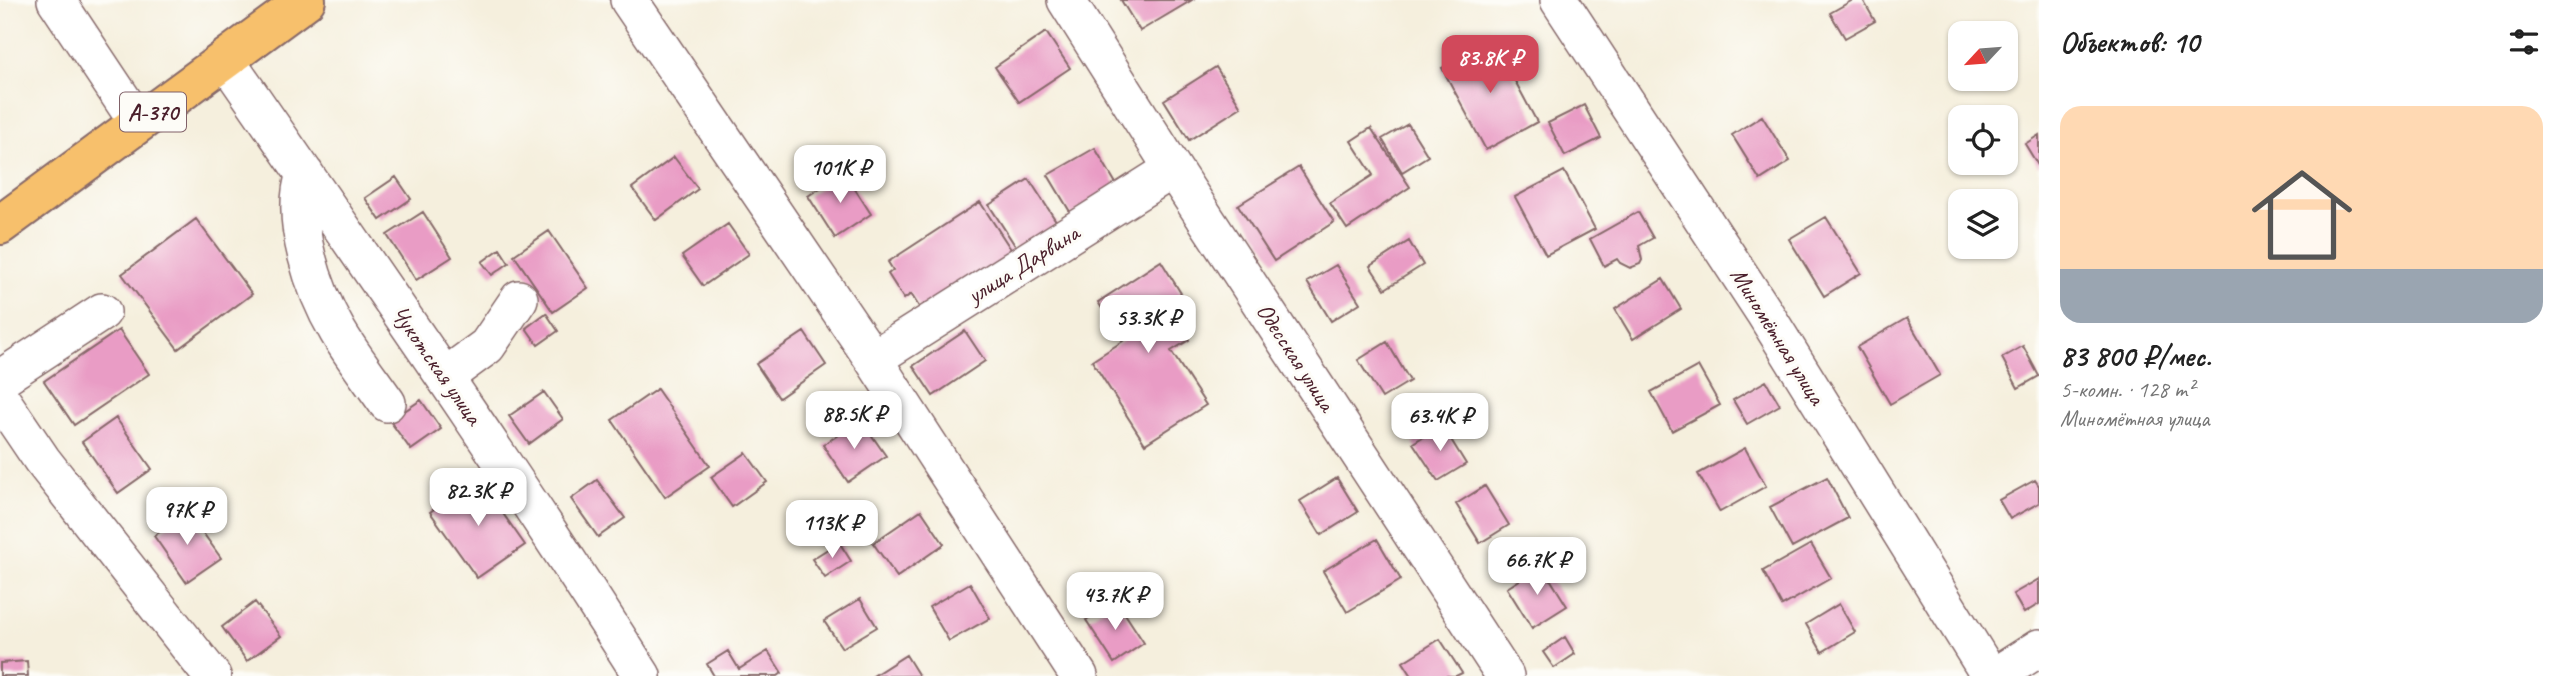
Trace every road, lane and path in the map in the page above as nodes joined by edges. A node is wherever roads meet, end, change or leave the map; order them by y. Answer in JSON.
{"nodes":[{"id":1,"x":57,"y":0,"type":"edge"},
{"id":2,"x":306,"y":0,"type":"edge"},
{"id":3,"x":629,"y":0,"type":"edge"},
{"id":4,"x":1066,"y":0,"type":"edge"},
{"id":5,"x":1559,"y":0,"type":"edge"},
{"id":6,"x":225,"y":59,"type":"junction"},
{"id":7,"x":138,"y":123,"type":"junction"},
{"id":8,"x":1172,"y":169,"type":"junction"},
{"id":9,"x":304,"y":174,"type":"junction"},
{"id":10,"x":0,"y":225,"type":"edge"},
{"id":11,"x":519,"y":299,"type":"dead end"},
{"id":12,"x":102,"y":312,"type":"dead end"},
{"id":13,"x":873,"y":359,"type":"junction"},
{"id":14,"x":446,"y":376,"type":"junction"},
{"id":15,"x":0,"y":379,"type":"edge"},
{"id":16,"x":0,"y":398,"type":"edge"},
{"id":17,"x":387,"y":403,"type":"dead end"},
{"id":18,"x":2039,"y":648,"type":"edge"},
{"id":19,"x":212,"y":676,"type":"edge"},
{"id":20,"x":642,"y":676,"type":"edge"},
{"id":21,"x":1079,"y":676,"type":"edge"},
{"id":22,"x":1505,"y":676,"type":"edge"},
{"id":23,"x":1990,"y":676,"type":"edge"},
{"id":24,"x":1995,"y":676,"type":"edge"}],
"edges":[{"from":1,"to":7,"type":"street"},
{"from":2,"to":6,"type":"highway","number":"А-370"},
{"from":3,"to":13,"type":"street"},
{"from":4,"to":8,"type":"street","name":"Одесская улица"},
{"from":5,"to":23,"type":"street","name":"Миномётная улица"},
{"from":6,"to":7,"type":"highway","number":"А-370"},
{"from":6,"to":9,"type":"street","name":"Чукотская улица"},
{"from":7,"to":10,"type":"highway","number":"А-370"},
{"from":8,"to":13,"type":"street","name":"улица Дарвина"},
{"from":8,"to":22,"type":"street","name":"Одесская улица"},
{"from":9,"to":14,"type":"street","name":"Чукотская улица"},
{"from":9,"to":17,"type":"street"},
{"from":11,"to":14,"type":"street"},
{"from":12,"to":15,"type":"street"},
{"from":13,"to":21,"type":"street"},
{"from":14,"to":20,"type":"street","name":"Чукотская улица"},
{"from":16,"to":19,"type":"street"},
{"from":18,"to":24,"type":"street"}]}
